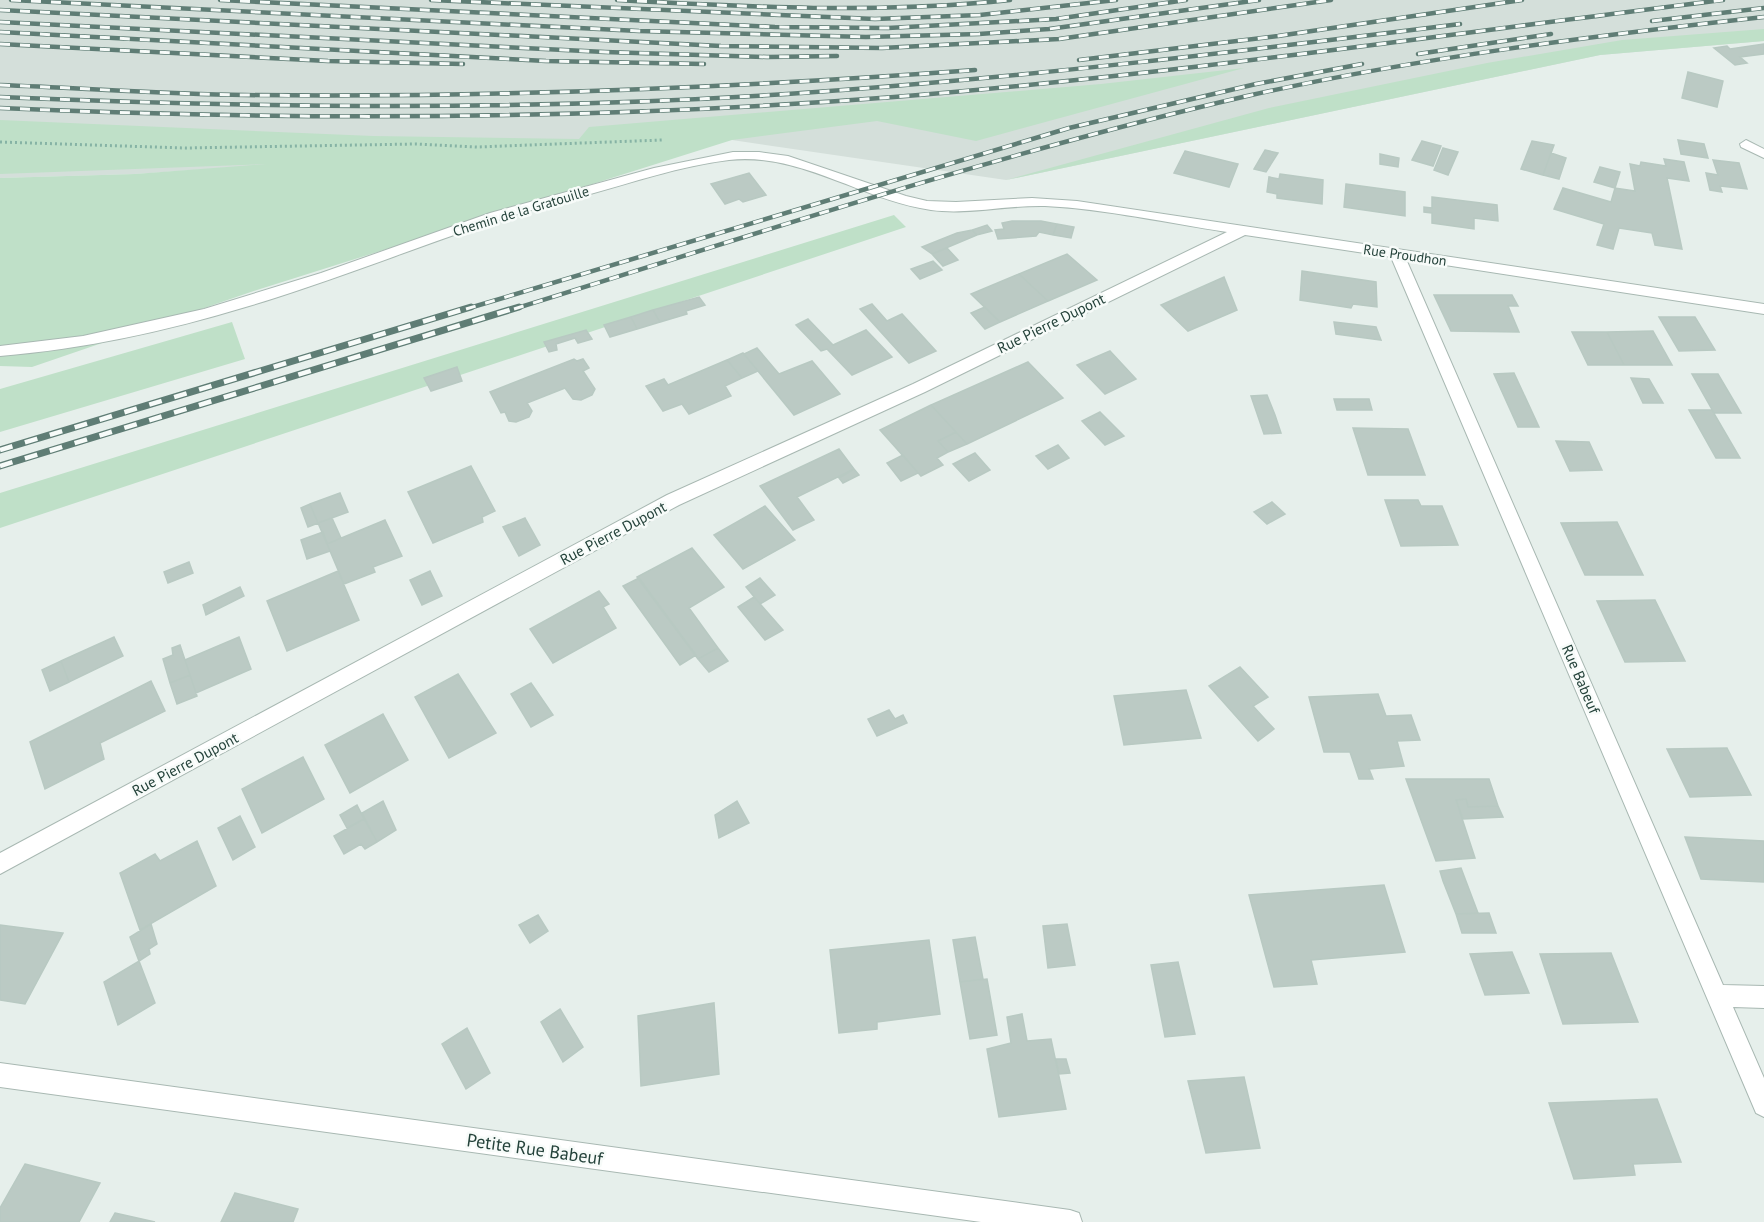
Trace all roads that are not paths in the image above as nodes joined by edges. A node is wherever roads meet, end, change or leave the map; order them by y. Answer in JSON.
{"nodes":[{"id":1,"x":1746,"y":144,"type":"dead end"},
{"id":2,"x":1764,"y":154,"type":"edge"},
{"id":3,"x":1046,"y":202,"type":"joint"},
{"id":4,"x":1241,"y":231,"type":"junction"},
{"id":5,"x":1397,"y":254,"type":"junction"},
{"id":6,"x":1764,"y":309,"type":"edge"},
{"id":7,"x":0,"y":351,"type":"edge"},
{"id":8,"x":0,"y":864,"type":"edge"},
{"id":9,"x":1719,"y":996,"type":"junction"},
{"id":10,"x":1764,"y":997,"type":"edge"},
{"id":11,"x":0,"y":1075,"type":"edge"},
{"id":12,"x":1764,"y":1105,"type":"edge"},
{"id":13,"x":1070,"y":1222,"type":"edge"}],
"edges":[{"from":1,"to":2,"type":"street"},
{"from":3,"to":4,"type":"street","name":"Rue Proudhon"},
{"from":3,"to":7,"type":"street","name":"Chemin de la Gratouille"},
{"from":4,"to":5,"type":"street","name":"Rue Proudhon"},
{"from":4,"to":8,"type":"street","name":"Rue Pierre Dupont"},
{"from":5,"to":6,"type":"street","name":"Rue Proudhon"},
{"from":5,"to":9,"type":"street","name":"Rue Babeuf"},
{"from":9,"to":10,"type":"street"},
{"from":9,"to":12,"type":"street","name":"Rue Babeuf"},
{"from":11,"to":13,"type":"street","name":"Petite Rue Babeuf"}]}
